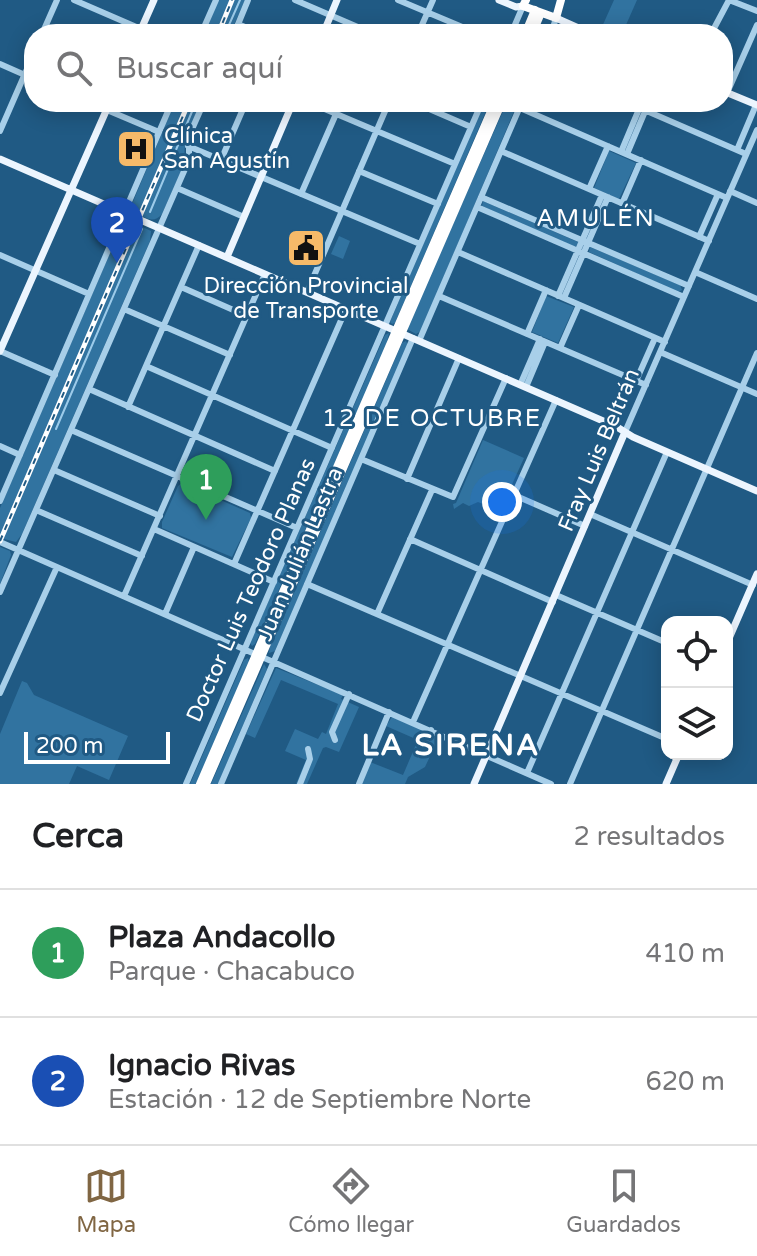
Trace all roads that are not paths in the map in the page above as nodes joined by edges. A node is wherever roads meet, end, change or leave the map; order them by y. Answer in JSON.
{"nodes":[{"id":1,"x":57,"y":0,"type":"edge"},
{"id":2,"x":74,"y":0,"type":"edge"},
{"id":3,"x":154,"y":0,"type":"edge"},
{"id":4,"x":216,"y":0,"type":"edge"},
{"id":5,"x":248,"y":0,"type":"edge"},
{"id":6,"x":295,"y":0,"type":"edge"},
{"id":7,"x":337,"y":0,"type":"edge"},
{"id":8,"x":398,"y":0,"type":"edge"},
{"id":9,"x":433,"y":0,"type":"edge"},
{"id":10,"x":499,"y":0,"type":"edge"},
{"id":11,"x":561,"y":0,"type":"edge"},
{"id":12,"x":729,"y":0,"type":"edge"},
{"id":13,"x":523,"y":2,"type":"edge"},
{"id":14,"x":757,"y":11,"type":"edge"},
{"id":15,"x":428,"y":12,"type":"junction"},
{"id":16,"x":538,"y":12,"type":"junction"},
{"id":17,"x":331,"y":15,"type":"junction"},
{"id":18,"x":556,"y":18,"type":"junction"},
{"id":19,"x":46,"y":24,"type":"edge"},
{"id":20,"x":124,"y":24,"type":"edge"},
{"id":21,"x":144,"y":24,"type":"edge"},
{"id":22,"x":205,"y":24,"type":"edge"},
{"id":23,"x":238,"y":24,"type":"edge"},
{"id":24,"x":327,"y":24,"type":"edge"},
{"id":25,"x":351,"y":24,"type":"edge"},
{"id":26,"x":423,"y":24,"type":"edge"},
{"id":27,"x":456,"y":24,"type":"edge"},
{"id":28,"x":515,"y":24,"type":"edge"},
{"id":29,"x":531,"y":24,"type":"edge"},
{"id":30,"x":535,"y":24,"type":"edge"},
{"id":31,"x":554,"y":24,"type":"edge"},
{"id":32,"x":570,"y":24,"type":"edge"},
{"id":33,"x":716,"y":24,"type":"edge"},
{"id":34,"x":757,"y":25,"type":"edge"},
{"id":35,"x":0,"y":64,"type":"edge"},
{"id":36,"x":24,"y":74,"type":"edge"},
{"id":37,"x":733,"y":75,"type":"edge"},
{"id":38,"x":24,"y":76,"type":"edge"},
{"id":39,"x":733,"y":95,"type":"edge"},
{"id":40,"x":756,"y":105,"type":"edge"},
{"id":41,"x":105,"y":112,"type":"edge"},
{"id":42,"x":120,"y":112,"type":"edge"},
{"id":43,"x":168,"y":112,"type":"edge"},
{"id":44,"x":200,"y":112,"type":"edge"},
{"id":45,"x":242,"y":112,"type":"edge"},
{"id":46,"x":289,"y":112,"type":"edge"},
{"id":47,"x":331,"y":112,"type":"edge"},
{"id":48,"x":385,"y":112,"type":"edge"},
{"id":49,"x":436,"y":112,"type":"edge"},
{"id":50,"x":478,"y":112,"type":"edge"},
{"id":51,"x":491,"y":112,"type":"edge"},
{"id":52,"x":498,"y":112,"type":"edge"},
{"id":53,"x":518,"y":112,"type":"edge"},
{"id":54,"x":536,"y":112,"type":"edge"},
{"id":55,"x":641,"y":112,"type":"edge"},
{"id":56,"x":654,"y":112,"type":"edge"},
{"id":57,"x":336,"y":114,"type":"junction"},
{"id":58,"x":471,"y":127,"type":"junction"},
{"id":59,"x":757,"y":130,"type":"edge"},
{"id":60,"x":0,"y":131,"type":"edge"},
{"id":61,"x":377,"y":131,"type":"junction"},
{"id":62,"x":159,"y":132,"type":"junction"},
{"id":63,"x":188,"y":146,"type":"junction"},
{"id":64,"x":608,"y":146,"type":"junction"},
{"id":65,"x":737,"y":150,"type":"junction"},
{"id":66,"x":501,"y":151,"type":"junction"},
{"id":67,"x":624,"y":153,"type":"junction"},
{"id":68,"x":746,"y":154,"type":"junction"},
{"id":69,"x":0,"y":159,"type":"edge"},
{"id":70,"x":221,"y":160,"type":"junction"},
{"id":71,"x":641,"y":160,"type":"junction"},
{"id":72,"x":455,"y":164,"type":"junction"},
{"id":73,"x":359,"y":171,"type":"junction"},
{"id":74,"x":261,"y":177,"type":"junction"},
{"id":75,"x":177,"y":188,"type":"junction"},
{"id":76,"x":71,"y":189,"type":"junction"},
{"id":77,"x":589,"y":189,"type":"junction"},
{"id":78,"x":301,"y":194,"type":"junction"},
{"id":79,"x":718,"y":194,"type":"junction"},
{"id":80,"x":729,"y":194,"type":"junction"},
{"id":81,"x":605,"y":196,"type":"junction"},
{"id":82,"x":481,"y":197,"type":"junction"},
{"id":83,"x":757,"y":203,"type":"edge"},
{"id":84,"x":438,"y":204,"type":"junction"},
{"id":85,"x":622,"y":204,"type":"junction"},
{"id":86,"x":477,"y":207,"type":"junction"},
{"id":87,"x":342,"y":211,"type":"junction"},
{"id":88,"x":124,"y":213,"type":"junction"},
{"id":89,"x":244,"y":217,"type":"junction"},
{"id":90,"x":159,"y":228,"type":"junction"},
{"id":91,"x":699,"y":237,"type":"junction"},
{"id":92,"x":709,"y":241,"type":"junction"},
{"id":93,"x":585,"y":242,"type":"junction"},
{"id":94,"x":420,"y":244,"type":"junction"},
{"id":95,"x":199,"y":245,"type":"junction"},
{"id":96,"x":458,"y":252,"type":"junction"},
{"id":97,"x":581,"y":252,"type":"junction"},
{"id":98,"x":0,"y":255,"type":"edge"},
{"id":99,"x":227,"y":257,"type":"junction"},
{"id":100,"x":35,"y":271,"type":"junction"},
{"id":101,"x":695,"y":272,"type":"junction"},
{"id":102,"x":265,"y":274,"type":"junction"},
{"id":103,"x":689,"y":286,"type":"junction"},
{"id":104,"x":181,"y":287,"type":"junction"},
{"id":105,"x":546,"y":290,"type":"junction"},
{"id":106,"x":307,"y":292,"type":"junction"},
{"id":107,"x":89,"y":294,"type":"junction"},
{"id":108,"x":439,"y":296,"type":"junction"},
{"id":109,"x":561,"y":297,"type":"junction"},
{"id":110,"x":684,"y":297,"type":"junction"},
{"id":111,"x":757,"y":299,"type":"edge"},
{"id":112,"x":579,"y":305,"type":"junction"},
{"id":113,"x":124,"y":309,"type":"junction"},
{"id":114,"x":346,"y":309,"type":"junction"},
{"id":115,"x":247,"y":316,"type":"junction"},
{"id":116,"x":164,"y":326,"type":"junction"},
{"id":117,"x":385,"y":326,"type":"junction"},
{"id":118,"x":399,"y":332,"type":"junction"},
{"id":119,"x":527,"y":334,"type":"junction"},
{"id":120,"x":655,"y":338,"type":"junction"},
{"id":121,"x":416,"y":339,"type":"junction"},
{"id":122,"x":542,"y":341,"type":"junction"},
{"id":123,"x":665,"y":342,"type":"junction"},
{"id":124,"x":560,"y":348,"type":"junction"},
{"id":125,"x":0,"y":351,"type":"edge"},
{"id":126,"x":660,"y":352,"type":"junction"},
{"id":127,"x":757,"y":353,"type":"edge"},
{"id":128,"x":230,"y":355,"type":"junction"},
{"id":129,"x":459,"y":358,"type":"junction"},
{"id":130,"x":146,"y":366,"type":"junction"},
{"id":131,"x":55,"y":375,"type":"junction"},
{"id":132,"x":506,"y":378,"type":"junction"},
{"id":133,"x":636,"y":381,"type":"junction"},
{"id":134,"x":646,"y":385,"type":"junction"},
{"id":135,"x":523,"y":386,"type":"junction"},
{"id":136,"x":742,"y":388,"type":"junction"},
{"id":137,"x":89,"y":389,"type":"junction"},
{"id":138,"x":757,"y":394,"type":"edge"},
{"id":139,"x":212,"y":395,"type":"junction"},
{"id":140,"x":556,"y":400,"type":"junction"},
{"id":141,"x":128,"y":407,"type":"junction"},
{"id":142,"x":71,"y":430,"type":"junction"},
{"id":143,"x":293,"y":431,"type":"junction"},
{"id":144,"x":625,"y":432,"type":"junction"},
{"id":145,"x":195,"y":436,"type":"junction"},
{"id":146,"x":0,"y":446,"type":"edge"},
{"id":147,"x":332,"y":448,"type":"junction"},
{"id":148,"x":667,"y":452,"type":"junction"},
{"id":149,"x":20,"y":455,"type":"junction"},
{"id":150,"x":361,"y":459,"type":"junction"},
{"id":151,"x":707,"y":469,"type":"junction"},
{"id":152,"x":54,"y":470,"type":"junction"},
{"id":153,"x":275,"y":471,"type":"junction"},
{"id":154,"x":177,"y":476,"type":"junction"},
{"id":155,"x":407,"y":479,"type":"junction"},
{"id":156,"x":432,"y":490,"type":"junction"},
{"id":157,"x":757,"y":491,"type":"edge"},
{"id":158,"x":514,"y":495,"type":"junction"},
{"id":159,"x":0,"y":501,"type":"edge"},
{"id":160,"x":36,"y":510,"type":"junction"},
{"id":161,"x":258,"y":511,"type":"junction"},
{"id":162,"x":590,"y":514,"type":"junction"},
{"id":163,"x":160,"y":516,"type":"junction"},
{"id":164,"x":585,"y":526,"type":"junction"},
{"id":165,"x":297,"y":528,"type":"junction"},
{"id":166,"x":154,"y":529,"type":"junction"},
{"id":167,"x":632,"y":532,"type":"junction"},
{"id":168,"x":410,"y":539,"type":"junction"},
{"id":169,"x":0,"y":542,"type":"edge"},
{"id":170,"x":194,"y":547,"type":"junction"},
{"id":171,"x":18,"y":549,"type":"junction"},
{"id":172,"x":672,"y":550,"type":"junction"},
{"id":173,"x":142,"y":556,"type":"junction"},
{"id":174,"x":234,"y":564,"type":"junction"},
{"id":175,"x":57,"y":567,"type":"junction"},
{"id":176,"x":480,"y":570,"type":"junction"},
{"id":177,"x":757,"y":574,"type":"edge"},
{"id":178,"x":274,"y":582,"type":"junction"},
{"id":179,"x":307,"y":584,"type":"junction"},
{"id":180,"x":753,"y":585,"type":"junction"},
{"id":181,"x":0,"y":592,"type":"edge"},
{"id":182,"x":124,"y":596,"type":"junction"},
{"id":183,"x":554,"y":598,"type":"junction"},
{"id":184,"x":597,"y":612,"type":"junction"},
{"id":185,"x":165,"y":614,"type":"junction"},
{"id":186,"x":377,"y":614,"type":"junction"},
{"id":187,"x":637,"y":630,"type":"junction"},
{"id":188,"x":733,"y":630,"type":"edge"},
{"id":189,"x":661,"y":640,"type":"edge"},
{"id":190,"x":447,"y":645,"type":"junction"},
{"id":191,"x":244,"y":649,"type":"junction"},
{"id":192,"x":259,"y":655,"type":"junction"},
{"id":193,"x":274,"y":661,"type":"junction"},
{"id":194,"x":520,"y":676,"type":"junction"},
{"id":195,"x":0,"y":693,"type":"edge"},
{"id":196,"x":562,"y":693,"type":"junction"},
{"id":197,"x":349,"y":694,"type":"junction"},
{"id":198,"x":602,"y":710,"type":"junction"},
{"id":199,"x":389,"y":712,"type":"junction"},
{"id":200,"x":413,"y":722,"type":"junction"},
{"id":201,"x":431,"y":730,"type":"junction"},
{"id":202,"x":661,"y":736,"type":"edge"},
{"id":203,"x":335,"y":740,"type":"dead end"},
{"id":204,"x":308,"y":749,"type":"dead end"},
{"id":205,"x":420,"y":755,"type":"dead end"},
{"id":206,"x":487,"y":755,"type":"junction"},
{"id":207,"x":676,"y":760,"type":"edge"},
{"id":208,"x":527,"y":773,"type":"junction"},
{"id":209,"x":224,"y":783,"type":"edge"},
{"id":210,"x":186,"y":784,"type":"edge"},
{"id":211,"x":200,"y":784,"type":"edge"},
{"id":212,"x":206,"y":784,"type":"edge"},
{"id":213,"x":300,"y":784,"type":"edge"},
{"id":214,"x":359,"y":784,"type":"edge"},
{"id":215,"x":474,"y":784,"type":"edge"},
{"id":216,"x":551,"y":784,"type":"edge"},
{"id":217,"x":570,"y":784,"type":"edge"},
{"id":218,"x":666,"y":784,"type":"edge"}],
"edges":[{"from":1,"to":19,"type":"street"},
{"from":2,"to":20,"type":"street"},
{"from":3,"to":21,"type":"main road"},
{"from":4,"to":22,"type":"street"},
{"from":5,"to":23,"type":"street"},
{"from":6,"to":17,"type":"street"},
{"from":7,"to":17,"type":"main road"},
{"from":8,"to":15,"type":"street"},
{"from":9,"to":15,"type":"street"},
{"from":10,"to":13,"type":"main road"},
{"from":11,"to":18,"type":"highway"},
{"from":12,"to":14,"type":"street"},
{"from":12,"to":33,"type":"street"},
{"from":13,"to":16,"type":"highway"},
{"from":13,"to":28,"type":"street"},
{"from":15,"to":26,"type":"street"},
{"from":15,"to":27,"type":"street"},
{"from":16,"to":18,"type":"highway"},
{"from":16,"to":29,"type":"highway"},
{"from":16,"to":30,"type":"highway"},
{"from":17,"to":24,"type":"main road"},
{"from":17,"to":25,"type":"street"},
{"from":18,"to":31,"type":"street"},
{"from":18,"to":32,"type":"main road"},
{"from":34,"to":37,"type":"street"},
{"from":35,"to":36,"type":"street"},
{"from":38,"to":60,"type":"street"},
{"from":39,"to":40,"type":"main road"},
{"from":40,"to":65,"type":"street"},
{"from":41,"to":76,"type":"main road"},
{"from":42,"to":62,"type":"street"},
{"from":43,"to":62,"type":"street"},
{"from":44,"to":63,"type":"street"},
{"from":45,"to":70,"type":"street"},
{"from":46,"to":74,"type":"main road"},
{"from":47,"to":57,"type":"street"},
{"from":48,"to":61,"type":"street"},
{"from":49,"to":58,"type":"street"},
{"from":50,"to":58,"type":"street","name":"Doctor Luis Teodoro Planas"},
{"from":51,"to":118,"type":"highway"},
{"from":52,"to":118,"type":"highway"},
{"from":53,"to":66,"type":"street","name":"Juan Julián Lastra"},
{"from":54,"to":64,"type":"street"},
{"from":55,"to":67,"type":"street"},
{"from":56,"to":65,"type":"street"},
{"from":57,"to":61,"type":"street"},
{"from":57,"to":78,"type":"street"},
{"from":58,"to":72,"type":"street","name":"Doctor Luis Teodoro Planas"},
{"from":59,"to":68,"type":"street","name":"Fray Luis Beltrán"},
{"from":61,"to":72,"type":"street"},
{"from":61,"to":73,"type":"street"},
{"from":62,"to":88,"type":"street"},
{"from":63,"to":70,"type":"street"},
{"from":63,"to":75,"type":"street"},
{"from":64,"to":67,"type":"street"},
{"from":64,"to":77,"type":"street"},
{"from":65,"to":68,"type":"street"},
{"from":66,"to":77,"type":"street"},
{"from":66,"to":82,"type":"street","name":"Juan Julián Lastra"},
{"from":67,"to":71,"type":"street"},
{"from":68,"to":80,"type":"street","name":"Fray Luis Beltrán"},
{"from":69,"to":76,"type":"main road"},
{"from":70,"to":74,"type":"street"},
{"from":71,"to":79,"type":"street"},
{"from":71,"to":85,"type":"street"},
{"from":72,"to":84,"type":"street","name":"Doctor Luis Teodoro Planas"},
{"from":73,"to":84,"type":"street"},
{"from":73,"to":87,"type":"street"},
{"from":74,"to":78,"type":"street"},
{"from":74,"to":89,"type":"main road"},
{"from":75,"to":89,"type":"street"},
{"from":75,"to":90,"type":"street"},
{"from":76,"to":88,"type":"main road"},
{"from":76,"to":100,"type":"main road"},
{"from":77,"to":81,"type":"street"},
{"from":78,"to":87,"type":"street"},
{"from":79,"to":80,"type":"street"},
{"from":79,"to":91,"type":"street"},
{"from":80,"to":83,"type":"street"},
{"from":80,"to":92,"type":"street","name":"Fray Luis Beltrán"},
{"from":81,"to":85,"type":"street"},
{"from":81,"to":93,"type":"street"},
{"from":82,"to":86,"type":"street","name":"Juan Julián Lastra"},
{"from":82,"to":93,"type":"street"},
{"from":84,"to":94,"type":"street","name":"Doctor Luis Teodoro Planas"},
{"from":85,"to":91,"type":"street"},
{"from":86,"to":96,"type":"street","name":"Juan Julián Lastra"},
{"from":86,"to":97,"type":"street"},
{"from":87,"to":94,"type":"street"},
{"from":87,"to":106,"type":"street"},
{"from":88,"to":90,"type":"main road"},
{"from":88,"to":107,"type":"street"},
{"from":89,"to":99,"type":"main road"},
{"from":90,"to":95,"type":"main road"},
{"from":90,"to":113,"type":"street"},
{"from":91,"to":92,"type":"street"},
{"from":92,"to":101,"type":"street","name":"Fray Luis Beltrán"},
{"from":93,"to":97,"type":"street"},
{"from":93,"to":103,"type":"street"},
{"from":94,"to":117,"type":"street","name":"Doctor Luis Teodoro Planas"},
{"from":95,"to":99,"type":"main road"},
{"from":95,"to":104,"type":"street"},
{"from":96,"to":105,"type":"street"},
{"from":96,"to":108,"type":"street","name":"Juan Julián Lastra"},
{"from":97,"to":109,"type":"street"},
{"from":97,"to":110,"type":"street"},
{"from":98,"to":100,"type":"street"},
{"from":99,"to":102,"type":"main road"},
{"from":100,"to":107,"type":"street"},
{"from":100,"to":125,"type":"main road"},
{"from":101,"to":103,"type":"street","name":"Fray Luis Beltrán"},
{"from":101,"to":111,"type":"street"},
{"from":102,"to":106,"type":"main road"},
{"from":102,"to":115,"type":"street"},
{"from":103,"to":110,"type":"street","name":"Fray Luis Beltrán"},
{"from":104,"to":115,"type":"street"},
{"from":104,"to":116,"type":"street"},
{"from":105,"to":109,"type":"street"},
{"from":105,"to":119,"type":"street"},
{"from":106,"to":114,"type":"main road"},
{"from":107,"to":131,"type":"street"},
{"from":108,"to":119,"type":"street"},
{"from":108,"to":121,"type":"street","name":"Juan Julián Lastra"},
{"from":109,"to":112,"type":"street"},
{"from":110,"to":123,"type":"street","name":"Fray Luis Beltrán"},
{"from":112,"to":120,"type":"street"},
{"from":112,"to":124,"type":"street"},
{"from":113,"to":116,"type":"street"},
{"from":113,"to":137,"type":"street"},
{"from":114,"to":117,"type":"main road"},
{"from":114,"to":143,"type":"street"},
{"from":115,"to":128,"type":"street"},
{"from":116,"to":128,"type":"street"},
{"from":116,"to":130,"type":"street"},
{"from":117,"to":118,"type":"main road"},
{"from":117,"to":147,"type":"street","name":"Doctor Luis Teodoro Planas"},
{"from":118,"to":121,"type":"main road"},
{"from":118,"to":192,"type":"highway"},
{"from":119,"to":122,"type":"street"},
{"from":120,"to":123,"type":"street"},
{"from":120,"to":133,"type":"street","name":"Fray Luis Beltrán"},
{"from":121,"to":129,"type":"main road"},
{"from":121,"to":150,"type":"street","name":"Juan Julián Lastra"},
{"from":122,"to":124,"type":"street"},
{"from":122,"to":135,"type":"street"},
{"from":123,"to":126,"type":"street","name":"Fray Luis Beltrán"},
{"from":124,"to":133,"type":"street"},
{"from":125,"to":131,"type":"street"},
{"from":126,"to":134,"type":"street","name":"Fray Luis Beltrán"},
{"from":126,"to":136,"type":"street"},
{"from":127,"to":136,"type":"street"},
{"from":128,"to":139,"type":"street"},
{"from":129,"to":132,"type":"main road"},
{"from":129,"to":155,"type":"street"},
{"from":130,"to":139,"type":"street"},
{"from":130,"to":141,"type":"street"},
{"from":131,"to":149,"type":"street"},
{"from":132,"to":135,"type":"main road"},
{"from":132,"to":156,"type":"street"},
{"from":133,"to":134,"type":"street"},
{"from":134,"to":144,"type":"street","name":"Fray Luis Beltrán"},
{"from":135,"to":140,"type":"main road"},
{"from":136,"to":138,"type":"street"},
{"from":136,"to":151,"type":"street"},
{"from":137,"to":141,"type":"street"},
{"from":137,"to":142,"type":"street"},
{"from":139,"to":143,"type":"street"},
{"from":139,"to":145,"type":"street"},
{"from":140,"to":144,"type":"main road"},
{"from":140,"to":158,"type":"street"},
{"from":141,"to":145,"type":"street"},
{"from":142,"to":152,"type":"street"},
{"from":142,"to":154,"type":"street"},
{"from":143,"to":147,"type":"street"},
{"from":143,"to":153,"type":"street"},
{"from":144,"to":148,"type":"main road"},
{"from":144,"to":162,"type":"main road","name":"Fray Luis Beltrán"},
{"from":145,"to":153,"type":"street"},
{"from":145,"to":154,"type":"street"},
{"from":146,"to":149,"type":"street"},
{"from":147,"to":165,"type":"street","name":"Doctor Luis Teodoro Planas"},
{"from":148,"to":151,"type":"main road"},
{"from":148,"to":167,"type":"street"},
{"from":149,"to":159,"type":"street"},
{"from":150,"to":155,"type":"street"},
{"from":150,"to":179,"type":"street","name":"Juan Julián Lastra"},
{"from":151,"to":157,"type":"main road"},
{"from":151,"to":172,"type":"street"},
{"from":152,"to":160,"type":"street"},
{"from":152,"to":163,"type":"street"},
{"from":153,"to":161,"type":"street"},
{"from":154,"to":161,"type":"street"},
{"from":154,"to":163,"type":"street"},
{"from":155,"to":156,"type":"street"},
{"from":156,"to":168,"type":"street"},
{"from":158,"to":164,"type":"street"},
{"from":158,"to":176,"type":"street"},
{"from":160,"to":171,"type":"street"},
{"from":160,"to":173,"type":"street"},
{"from":161,"to":165,"type":"street"},
{"from":161,"to":174,"type":"street"},
{"from":162,"to":164,"type":"main road","name":"Fray Luis Beltrán"},
{"from":162,"to":167,"type":"street"},
{"from":163,"to":166,"type":"street"},
{"from":164,"to":183,"type":"main road","name":"Fray Luis Beltrán"},
{"from":165,"to":178,"type":"street","name":"Doctor Luis Teodoro Planas"},
{"from":166,"to":170,"type":"street"},
{"from":166,"to":173,"type":"street"},
{"from":167,"to":172,"type":"street"},
{"from":167,"to":184,"type":"street"},
{"from":168,"to":176,"type":"street"},
{"from":168,"to":186,"type":"street"},
{"from":169,"to":171,"type":"street"},
{"from":170,"to":174,"type":"street"},
{"from":170,"to":185,"type":"street"},
{"from":171,"to":175,"type":"street"},
{"from":171,"to":181,"type":"street"},
{"from":172,"to":180,"type":"street"},
{"from":172,"to":187,"type":"street"},
{"from":173,"to":182,"type":"street"},
{"from":174,"to":178,"type":"street"},
{"from":175,"to":182,"type":"street"},
{"from":175,"to":195,"type":"street"},
{"from":176,"to":183,"type":"street"},
{"from":176,"to":190,"type":"street"},
{"from":177,"to":180,"type":"main road"},
{"from":178,"to":191,"type":"street","name":"Doctor Luis Teodoro Planas"},
{"from":179,"to":186,"type":"street"},
{"from":179,"to":193,"type":"street","name":"Juan Julián Lastra"},
{"from":180,"to":188,"type":"main road"},
{"from":182,"to":185,"type":"street"},
{"from":183,"to":184,"type":"street"},
{"from":183,"to":194,"type":"main road","name":"Fray Luis Beltrán"},
{"from":184,"to":187,"type":"street"},
{"from":184,"to":196,"type":"street"},
{"from":185,"to":191,"type":"street"},
{"from":186,"to":190,"type":"street"},
{"from":187,"to":189,"type":"street"},
{"from":187,"to":198,"type":"street"},
{"from":190,"to":194,"type":"street"},
{"from":190,"to":200,"type":"street"},
{"from":191,"to":192,"type":"street"},
{"from":191,"to":210,"type":"street","name":"Doctor Luis Teodoro Planas"},
{"from":192,"to":193,"type":"street"},
{"from":192,"to":211,"type":"highway"},
{"from":192,"to":212,"type":"highway"},
{"from":193,"to":197,"type":"street"},
{"from":193,"to":209,"type":"street","name":"Juan Julián Lastra"},
{"from":194,"to":196,"type":"street"},
{"from":194,"to":206,"type":"main road","name":"Fray Luis Beltrán"},
{"from":196,"to":198,"type":"street"},
{"from":196,"to":208,"type":"street"},
{"from":197,"to":199,"type":"street"},
{"from":197,"to":203,"type":"street"},
{"from":198,"to":202,"type":"street"},
{"from":198,"to":217,"type":"street"},
{"from":199,"to":200,"type":"street"},
{"from":199,"to":214,"type":"street"},
{"from":200,"to":201,"type":"street"},
{"from":201,"to":205,"type":"street"},
{"from":201,"to":206,"type":"street"},
{"from":204,"to":213,"type":"street"},
{"from":206,"to":208,"type":"street"},
{"from":206,"to":215,"type":"main road","name":"Fray Luis Beltrán"},
{"from":207,"to":218,"type":"main road"},
{"from":208,"to":216,"type":"street"}]}
